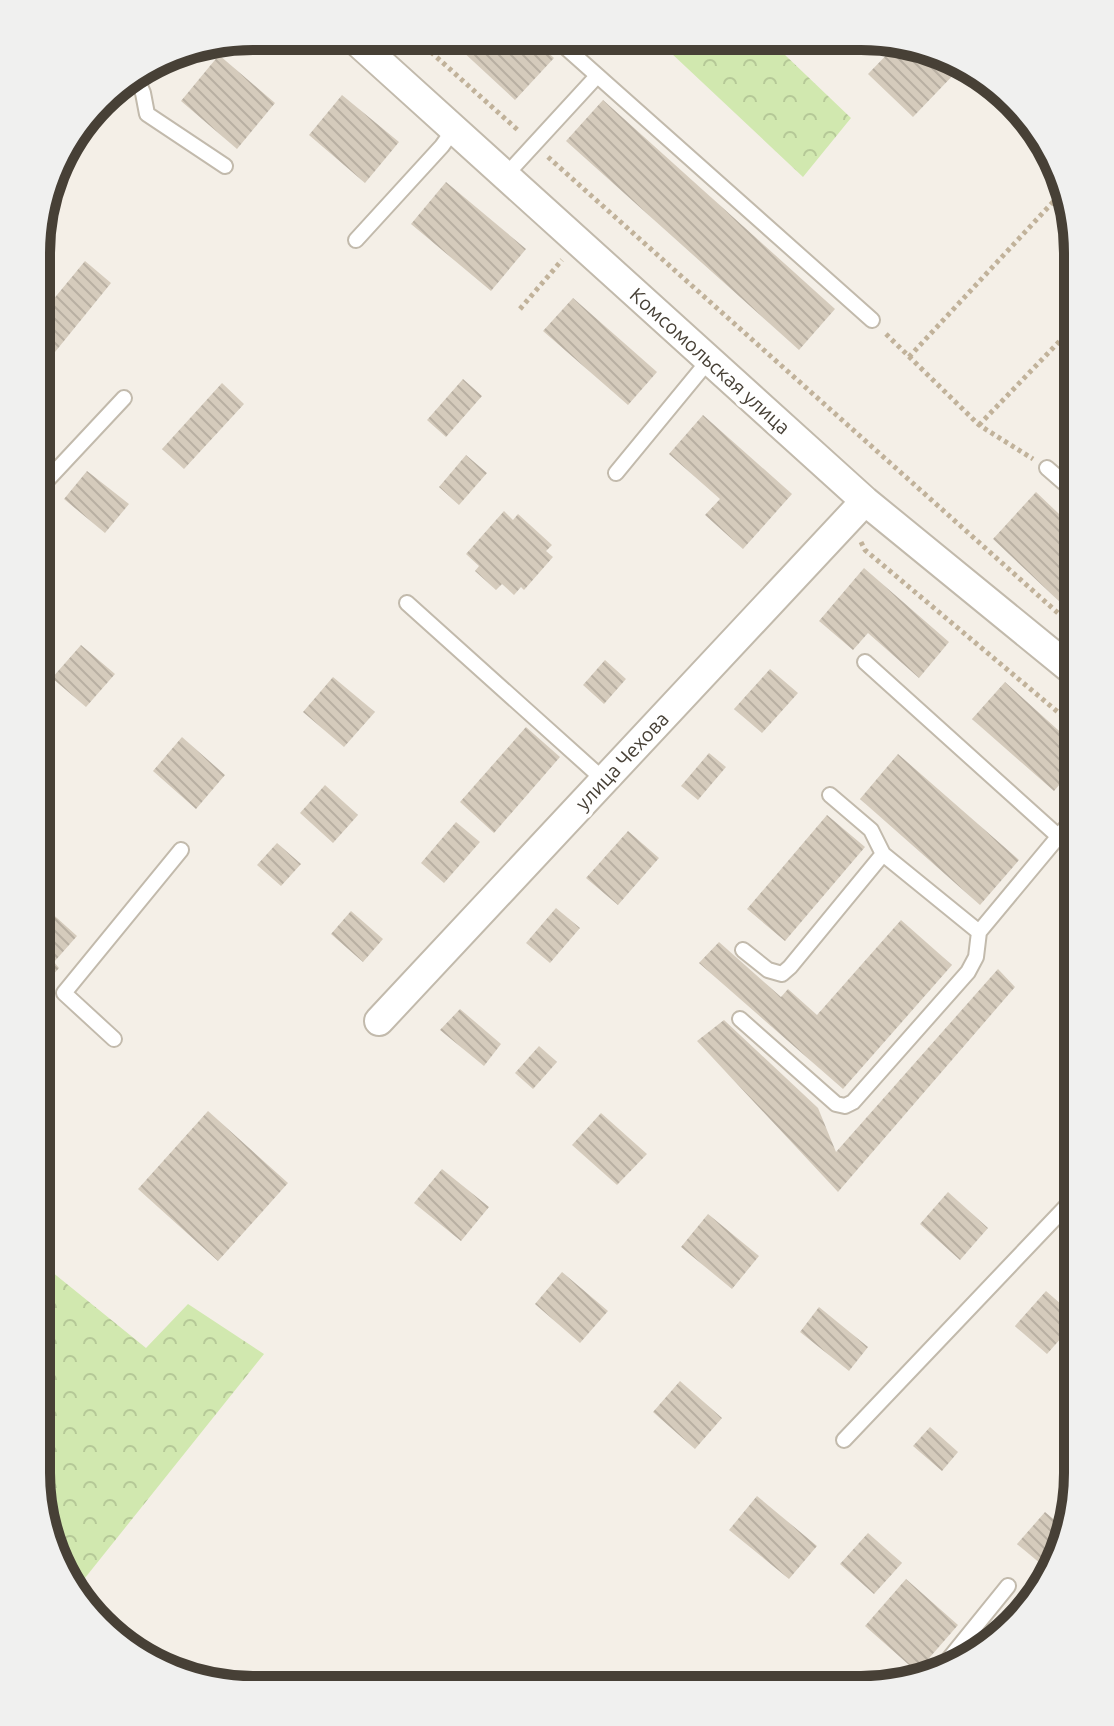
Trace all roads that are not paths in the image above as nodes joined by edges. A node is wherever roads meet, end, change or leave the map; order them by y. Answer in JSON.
{"nodes":[{"id":1,"x":367,"y":50,"type":"edge"},
{"id":2,"x":568,"y":50,"type":"edge"},
{"id":3,"x":597,"y":76,"type":"junction"},
{"id":4,"x":139,"y":84,"type":"edge"},
{"id":5,"x":454,"y":129,"type":"junction"},
{"id":6,"x":225,"y":166,"type":"dead end"},
{"id":7,"x":505,"y":176,"type":"junction"},
{"id":8,"x":356,"y":240,"type":"dead end"},
{"id":9,"x":872,"y":320,"type":"road end"},
{"id":10,"x":709,"y":360,"type":"junction"},
{"id":11,"x":124,"y":398,"type":"dead end"},
{"id":12,"x":1047,"y":468,"type":"road end"},
{"id":13,"x":616,"y":473,"type":"dead end"},
{"id":14,"x":50,"y":477,"type":"edge"},
{"id":15,"x":1064,"y":483,"type":"edge"},
{"id":16,"x":865,"y":501,"type":"junction"},
{"id":17,"x":407,"y":603,"type":"dead end"},
{"id":18,"x":865,"y":662,"type":"dead end"},
{"id":19,"x":1064,"y":664,"type":"edge"},
{"id":20,"x":604,"y":780,"type":"junction"},
{"id":21,"x":830,"y":795,"type":"dead end"},
{"id":22,"x":1064,"y":830,"type":"edge"},
{"id":23,"x":1058,"y":837,"type":"junction"},
{"id":24,"x":1064,"y":842,"type":"edge"},
{"id":25,"x":181,"y":850,"type":"dead end"},
{"id":26,"x":883,"y":854,"type":"junction"},
{"id":27,"x":979,"y":932,"type":"junction"},
{"id":28,"x":743,"y":950,"type":"dead end"},
{"id":29,"x":740,"y":1019,"type":"dead end"},
{"id":30,"x":379,"y":1021,"type":"dead end"},
{"id":31,"x":114,"y":1039,"type":"dead end"},
{"id":32,"x":1064,"y":1209,"type":"edge"},
{"id":33,"x":844,"y":1440,"type":"dead end"},
{"id":34,"x":1008,"y":1586,"type":"dead end"},
{"id":35,"x":953,"y":1654,"type":"edge"}],
"edges":[{"from":1,"to":5,"type":"street","name":"Комсомольская улица"},
{"from":2,"to":3,"type":"lane"},
{"from":3,"to":7,"type":"lane"},
{"from":3,"to":9,"type":"lane"},
{"from":4,"to":6,"type":"lane"},
{"from":5,"to":7,"type":"street","name":"Комсомольская улица"},
{"from":5,"to":8,"type":"lane"},
{"from":7,"to":10,"type":"street","name":"Комсомольская улица"},
{"from":10,"to":13,"type":"lane"},
{"from":10,"to":16,"type":"street","name":"Комсомольская улица"},
{"from":11,"to":14,"type":"lane"},
{"from":12,"to":15,"type":"lane"},
{"from":16,"to":19,"type":"street","name":"Комсомольская улица"},
{"from":16,"to":20,"type":"street","name":"улица Чехова"},
{"from":17,"to":20,"type":"lane"},
{"from":18,"to":23,"type":"lane"},
{"from":20,"to":30,"type":"street","name":"улица Чехова"},
{"from":21,"to":26,"type":"lane"},
{"from":22,"to":23,"type":"lane"},
{"from":23,"to":24,"type":"lane"},
{"from":23,"to":27,"type":"lane"},
{"from":25,"to":31,"type":"lane"},
{"from":26,"to":27,"type":"lane"},
{"from":26,"to":28,"type":"lane"},
{"from":27,"to":29,"type":"lane"},
{"from":32,"to":33,"type":"lane"},
{"from":34,"to":35,"type":"lane"}]}
